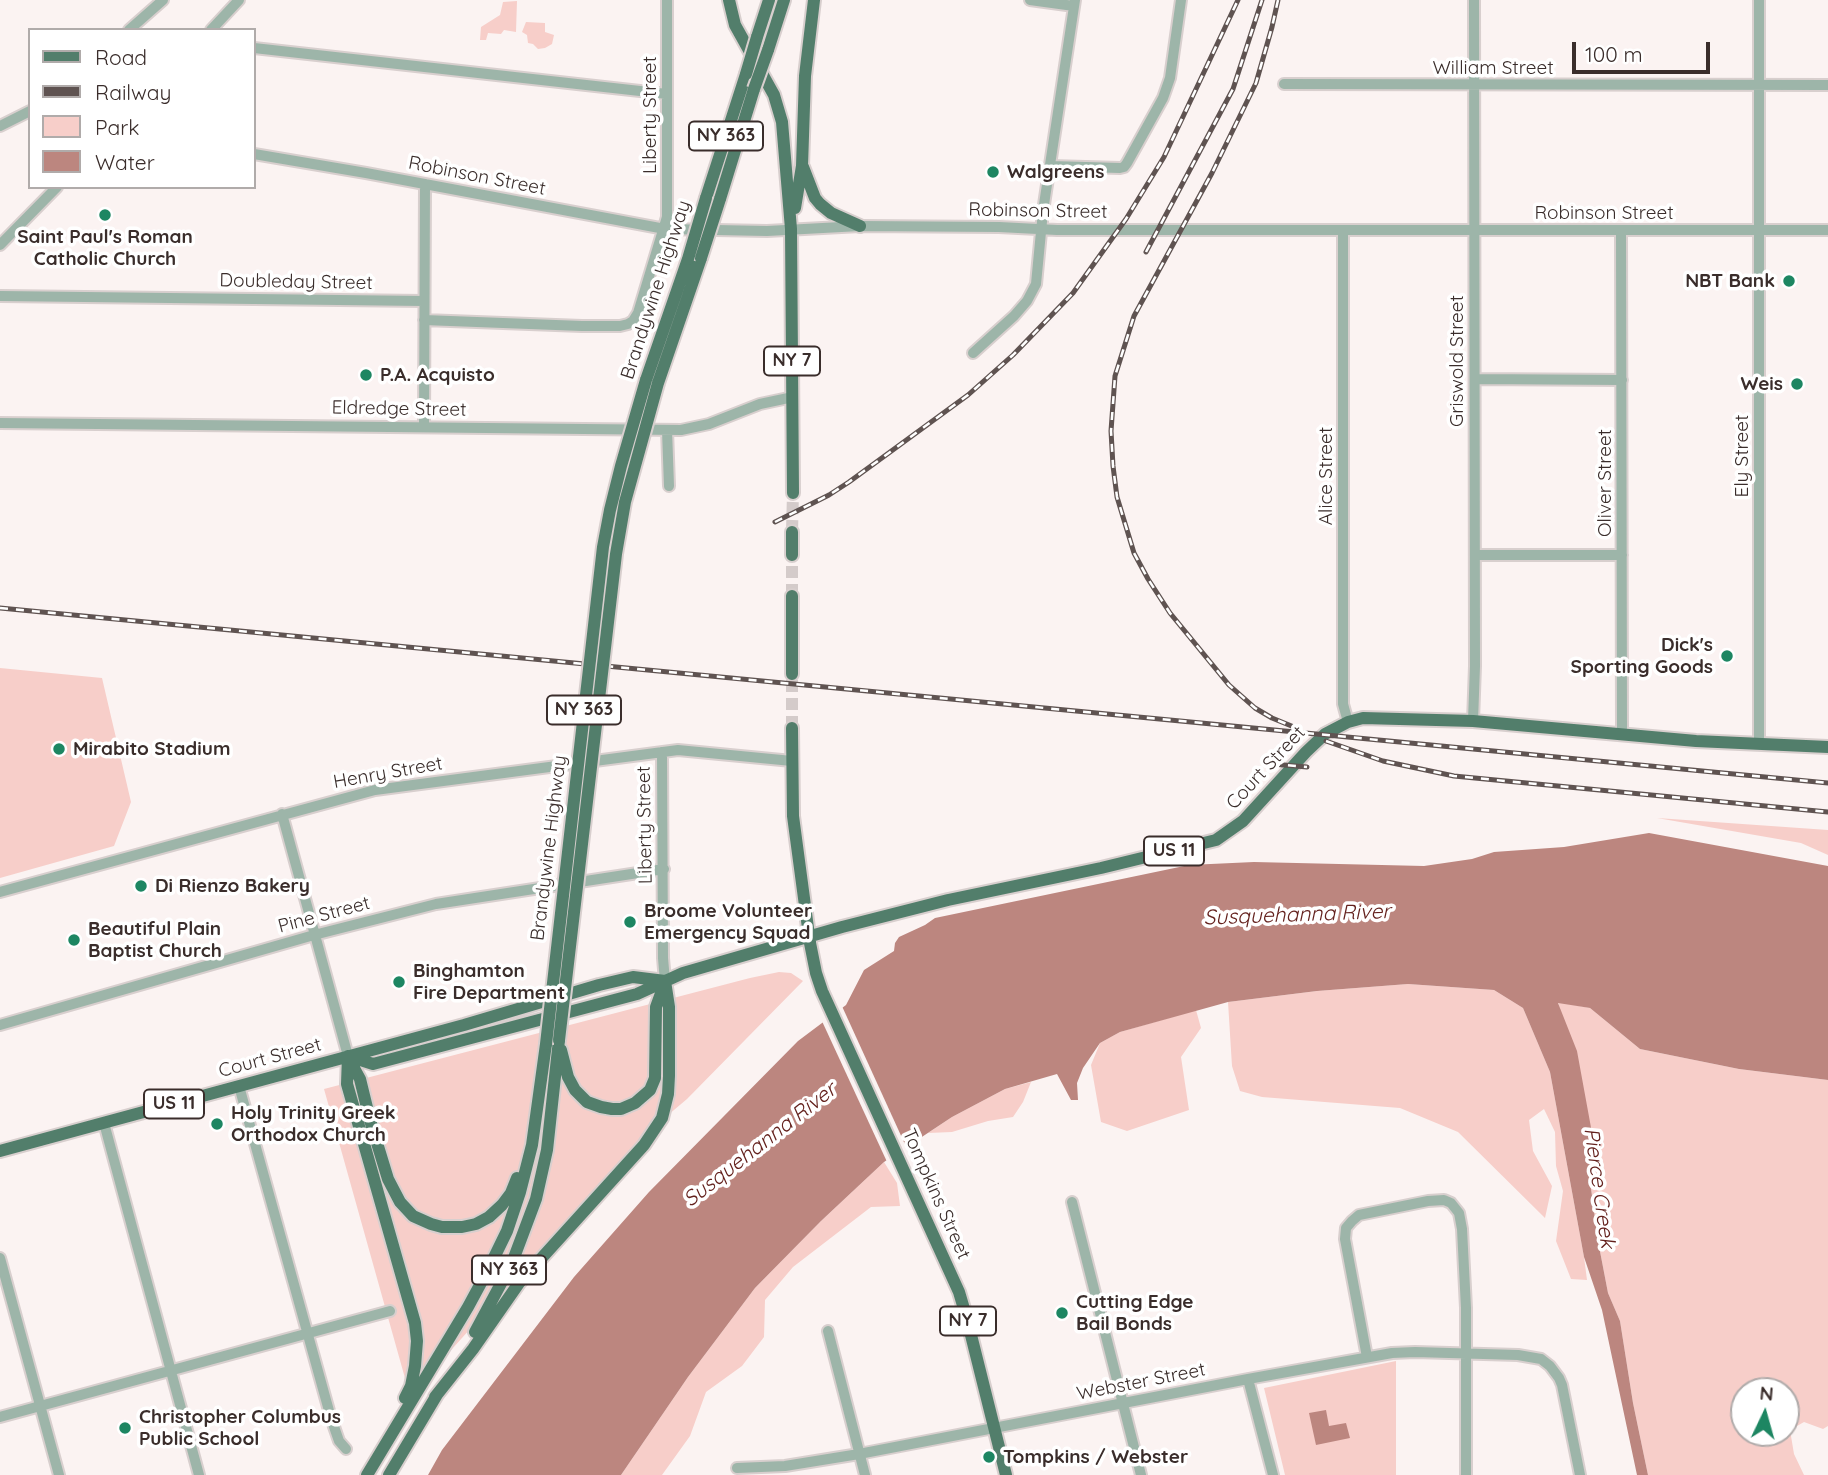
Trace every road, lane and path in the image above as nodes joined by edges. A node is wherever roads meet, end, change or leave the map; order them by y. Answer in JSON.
{"nodes":[{"id":1,"x":163,"y":0,"type":"edge"},
{"id":2,"x":239,"y":0,"type":"edge"},
{"id":3,"x":667,"y":0,"type":"edge"},
{"id":4,"x":729,"y":0,"type":"edge"},
{"id":5,"x":769,"y":0,"type":"edge"},
{"id":6,"x":784,"y":0,"type":"edge"},
{"id":7,"x":814,"y":0,"type":"edge"},
{"id":8,"x":1030,"y":0,"type":"edge"},
{"id":9,"x":1181,"y":0,"type":"edge"},
{"id":10,"x":1474,"y":0,"type":"edge"},
{"id":11,"x":1759,"y":0,"type":"edge"},
{"id":12,"x":1075,"y":3,"type":"edge"},
{"id":13,"x":131,"y":28,"type":"edge"},
{"id":14,"x":213,"y":28,"type":"edge"},
{"id":15,"x":256,"y":48,"type":"edge"},
{"id":16,"x":1284,"y":84,"type":"dead end"},
{"id":17,"x":1474,"y":86,"type":"junction"},
{"id":18,"x":1759,"y":86,"type":"junction"},
{"id":19,"x":1828,"y":86,"type":"edge"},
{"id":20,"x":667,"y":94,"type":"junction"},
{"id":21,"x":28,"y":112,"type":"edge"},
{"id":22,"x":0,"y":126,"type":"edge"},
{"id":23,"x":256,"y":154,"type":"edge"},
{"id":24,"x":802,"y":166,"type":"junction"},
{"id":25,"x":1051,"y":166,"type":"junction"},
{"id":26,"x":425,"y":184,"type":"junction"},
{"id":27,"x":55,"y":189,"type":"edge"},
{"id":28,"x":860,"y":226,"type":"junction"},
{"id":29,"x":665,"y":229,"type":"junction"},
{"id":30,"x":792,"y":229,"type":"junction"},
{"id":31,"x":1041,"y":229,"type":"junction"},
{"id":32,"x":1343,"y":230,"type":"junction"},
{"id":33,"x":1475,"y":230,"type":"junction"},
{"id":34,"x":1759,"y":230,"type":"junction"},
{"id":35,"x":1828,"y":230,"type":"edge"},
{"id":36,"x":1621,"y":231,"type":"junction"},
{"id":37,"x":0,"y":245,"type":"edge"},
{"id":38,"x":694,"y":259,"type":"junction"},
{"id":39,"x":0,"y":296,"type":"edge"},
{"id":40,"x":424,"y":301,"type":"junction"},
{"id":41,"x":424,"y":320,"type":"junction"},
{"id":42,"x":972,"y":353,"type":"dead end"},
{"id":43,"x":1475,"y":379,"type":"junction"},
{"id":44,"x":1622,"y":380,"type":"junction"},
{"id":45,"x":793,"y":397,"type":"junction"},
{"id":46,"x":0,"y":423,"type":"edge"},
{"id":47,"x":424,"y":427,"type":"junction"},
{"id":48,"x":667,"y":430,"type":"junction"},
{"id":49,"x":669,"y":486,"type":"dead end"},
{"id":50,"x":793,"y":493,"type":"tunnel mouth"},
{"id":51,"x":792,"y":531,"type":"tunnel mouth"},
{"id":52,"x":792,"y":555,"type":"tunnel mouth"},
{"id":53,"x":1475,"y":555,"type":"junction"},
{"id":54,"x":1622,"y":555,"type":"junction"},
{"id":55,"x":792,"y":596,"type":"tunnel mouth"},
{"id":56,"x":792,"y":674,"type":"tunnel mouth"},
{"id":57,"x":1473,"y":721,"type":"junction"},
{"id":58,"x":1348,"y":722,"type":"junction"},
{"id":59,"x":792,"y":728,"type":"tunnel mouth"},
{"id":60,"x":1622,"y":735,"type":"junction"},
{"id":61,"x":1759,"y":744,"type":"junction"},
{"id":62,"x":1828,"y":747,"type":"edge"},
{"id":63,"x":662,"y":752,"type":"junction"},
{"id":64,"x":792,"y":761,"type":"junction"},
{"id":65,"x":282,"y":814,"type":"junction"},
{"id":66,"x":664,"y":869,"type":"junction"},
{"id":67,"x":0,"y":892,"type":"edge"},
{"id":68,"x":314,"y":935,"type":"junction"},
{"id":69,"x":809,"y":937,"type":"junction"},
{"id":70,"x":666,"y":981,"type":"junction"},
{"id":71,"x":0,"y":1025,"type":"edge"},
{"id":72,"x":553,"y":1042,"type":"junction"},
{"id":73,"x":348,"y":1056,"type":"junction"},
{"id":74,"x":239,"y":1086,"type":"junction"},
{"id":75,"x":539,"y":1102,"type":"junction"},
{"id":76,"x":104,"y":1123,"type":"junction"},
{"id":77,"x":0,"y":1151,"type":"edge"},
{"id":78,"x":1072,"y":1202,"type":"dead end"},
{"id":79,"x":0,"y":1258,"type":"edge"},
{"id":80,"x":390,"y":1311,"type":"dead end"},
{"id":81,"x":828,"y":1331,"type":"dead end"},
{"id":82,"x":308,"y":1334,"type":"junction"},
{"id":83,"x":1465,"y":1354,"type":"junction"},
{"id":84,"x":1367,"y":1357,"type":"junction"},
{"id":85,"x":171,"y":1371,"type":"junction"},
{"id":86,"x":1248,"y":1379,"type":"junction"},
{"id":87,"x":435,"y":1397,"type":"junction"},
{"id":88,"x":1123,"y":1403,"type":"junction"},
{"id":89,"x":40,"y":1406,"type":"junction"},
{"id":90,"x":0,"y":1417,"type":"edge"},
{"id":91,"x":994,"y":1428,"type":"junction"},
{"id":92,"x":346,"y":1449,"type":"dead end"},
{"id":93,"x":859,"y":1454,"type":"junction"},
{"id":94,"x":376,"y":1460,"type":"junction"},
{"id":95,"x":737,"y":1468,"type":"dead end"},
{"id":96,"x":59,"y":1475,"type":"edge"},
{"id":97,"x":199,"y":1475,"type":"edge"},
{"id":98,"x":367,"y":1475,"type":"edge"},
{"id":99,"x":389,"y":1475,"type":"edge"},
{"id":100,"x":865,"y":1475,"type":"edge"},
{"id":101,"x":1006,"y":1475,"type":"edge"},
{"id":102,"x":1142,"y":1475,"type":"edge"},
{"id":103,"x":1273,"y":1475,"type":"edge"},
{"id":104,"x":1466,"y":1475,"type":"edge"},
{"id":105,"x":1580,"y":1475,"type":"edge"}],
"edges":[{"from":1,"to":13,"type":"street"},
{"from":2,"to":14,"type":"street"},
{"from":3,"to":20,"type":"street","name":"Liberty Street"},
{"from":4,"to":30,"type":"main road","number":"NY 7"},
{"from":5,"to":38,"type":"main road","name":"Brandywine Highway","number":"NY 363","bridge":true},
{"from":6,"to":38,"type":"main road","name":"Brandywine Highway","number":"NY 363","bridge":true},
{"from":7,"to":24,"type":"main road","number":"NY 7"},
{"from":8,"to":12,"type":"street"},
{"from":9,"to":25,"type":"street"},
{"from":10,"to":17,"type":"street","name":"Griswold Street"},
{"from":11,"to":18,"type":"street","name":"Ely Street"},
{"from":12,"to":25,"type":"street"},
{"from":15,"to":20,"type":"street"},
{"from":16,"to":17,"type":"street","name":"William Street"},
{"from":17,"to":18,"type":"street","name":"William Street"},
{"from":17,"to":33,"type":"street","name":"Griswold Street"},
{"from":18,"to":19,"type":"street","name":"William Street"},
{"from":18,"to":34,"type":"street","name":"Ely Street"},
{"from":20,"to":29,"type":"street","name":"Liberty Street"},
{"from":21,"to":22,"type":"street"},
{"from":23,"to":26,"type":"street","name":"Robinson Street"},
{"from":24,"to":28,"type":"main road"},
{"from":24,"to":30,"type":"main road","number":"NY 7"},
{"from":25,"to":31,"type":"street"},
{"from":26,"to":29,"type":"street","name":"Robinson Street"},
{"from":26,"to":40,"type":"street"},
{"from":27,"to":37,"type":"street"},
{"from":28,"to":30,"type":"street","name":"Robinson Street"},
{"from":28,"to":31,"type":"street","name":"Robinson Street"},
{"from":29,"to":30,"type":"street","name":"Robinson Street"},
{"from":29,"to":41,"type":"street","name":"Liberty Street"},
{"from":30,"to":45,"type":"main road","number":"NY 7"},
{"from":31,"to":32,"type":"street","name":"Robinson Street"},
{"from":31,"to":42,"type":"street"},
{"from":32,"to":33,"type":"street","name":"Robinson Street"},
{"from":32,"to":58,"type":"street","name":"Alice Street"},
{"from":33,"to":36,"type":"street","name":"Robinson Street"},
{"from":33,"to":43,"type":"street","name":"Griswold Street"},
{"from":34,"to":35,"type":"street","name":"Robinson Street"},
{"from":34,"to":36,"type":"street","name":"Robinson Street"},
{"from":34,"to":61,"type":"street","name":"Ely Street"},
{"from":36,"to":44,"type":"street","name":"Oliver Street"},
{"from":38,"to":72,"type":"main road","name":"Brandywine Highway","number":"NY 363","bridge":true},
{"from":39,"to":40,"type":"street","name":"Doubleday Street"},
{"from":40,"to":41,"type":"street"},
{"from":41,"to":47,"type":"street"},
{"from":43,"to":44,"type":"street"},
{"from":43,"to":53,"type":"street","name":"Griswold Street"},
{"from":44,"to":54,"type":"street","name":"Oliver Street"},
{"from":45,"to":48,"type":"street","name":"Eldredge Street"},
{"from":45,"to":50,"type":"main road","number":"NY 7"},
{"from":46,"to":47,"type":"street","name":"Eldredge Street"},
{"from":47,"to":48,"type":"street","name":"Eldredge Street"},
{"from":48,"to":49,"type":"street"},
{"from":51,"to":52,"type":"main road"},
{"from":53,"to":54,"type":"street"},
{"from":53,"to":57,"type":"street","name":"Griswold Street"},
{"from":54,"to":60,"type":"street","name":"Oliver Street"},
{"from":55,"to":56,"type":"main road"},
{"from":57,"to":58,"type":"main road","name":"Court Street","number":"US 11"},
{"from":57,"to":60,"type":"main road","name":"Court Street","number":"US 11"},
{"from":58,"to":69,"type":"main road","name":"Court Street","number":"US 11"},
{"from":59,"to":64,"type":"main road","number":"NY 7"},
{"from":60,"to":61,"type":"main road","name":"Court Street","number":"US 11"},
{"from":61,"to":62,"type":"main road","name":"Court Street","number":"US 11"},
{"from":63,"to":64,"type":"street","name":"Henry Street"},
{"from":63,"to":65,"type":"street","name":"Henry Street"},
{"from":63,"to":66,"type":"street","name":"Liberty Street"},
{"from":64,"to":69,"type":"main road","number":"NY 7"},
{"from":65,"to":67,"type":"street","name":"Henry Street"},
{"from":65,"to":68,"type":"street"},
{"from":66,"to":68,"type":"street","name":"Pine Street"},
{"from":66,"to":70,"type":"street","name":"Liberty Street"},
{"from":68,"to":71,"type":"street","name":"Pine Street"},
{"from":68,"to":73,"type":"street"},
{"from":69,"to":70,"type":"main road","name":"Court Street","number":"US 11"},
{"from":69,"to":91,"type":"main road","name":"Tompkins Street","number":"NY 7"},
{"from":70,"to":72,"type":"main road"},
{"from":70,"to":73,"type":"main road","name":"Court Street","number":"US 11"},
{"from":70,"to":87,"type":"main road"},
{"from":72,"to":75,"type":"main road","name":"Brandywine Highway","number":"NY 363"},
{"from":72,"to":87,"type":"main road","name":"Brandywine Highway","number":"NY 363"},
{"from":73,"to":74,"type":"main road","name":"Court Street","number":"US 11"},
{"from":73,"to":75,"type":"main road"},
{"from":73,"to":94,"type":"main road"},
{"from":74,"to":76,"type":"main road","name":"Court Street","number":"US 11"},
{"from":74,"to":82,"type":"street"},
{"from":75,"to":94,"type":"main road","name":"Brandywine Highway","number":"NY 363"},
{"from":76,"to":77,"type":"main road","name":"Court Street","number":"US 11"},
{"from":76,"to":85,"type":"street"},
{"from":78,"to":88,"type":"street"},
{"from":79,"to":89,"type":"street"},
{"from":80,"to":82,"type":"street"},
{"from":81,"to":93,"type":"street"},
{"from":82,"to":85,"type":"street"},
{"from":82,"to":92,"type":"street"},
{"from":83,"to":84,"type":"street","name":"Webster Street"},
{"from":83,"to":84,"type":"street"},
{"from":83,"to":104,"type":"street"},
{"from":83,"to":105,"type":"street","name":"Webster Street"},
{"from":84,"to":86,"type":"street","name":"Webster Street"},
{"from":85,"to":89,"type":"street"},
{"from":85,"to":97,"type":"street"},
{"from":86,"to":88,"type":"street","name":"Webster Street"},
{"from":86,"to":103,"type":"street"},
{"from":87,"to":99,"type":"main road","name":"Brandywine Highway","number":"NY 363"},
{"from":88,"to":91,"type":"street","name":"Webster Street"},
{"from":88,"to":102,"type":"street"},
{"from":89,"to":90,"type":"street"},
{"from":89,"to":96,"type":"street"},
{"from":91,"to":93,"type":"street","name":"Webster Street"},
{"from":91,"to":101,"type":"main road","name":"Tompkins Street","number":"NY 7"},
{"from":93,"to":95,"type":"street","name":"Webster Street"},
{"from":93,"to":100,"type":"street"},
{"from":94,"to":98,"type":"main road","name":"Brandywine Highway","number":"NY 363"}]}
